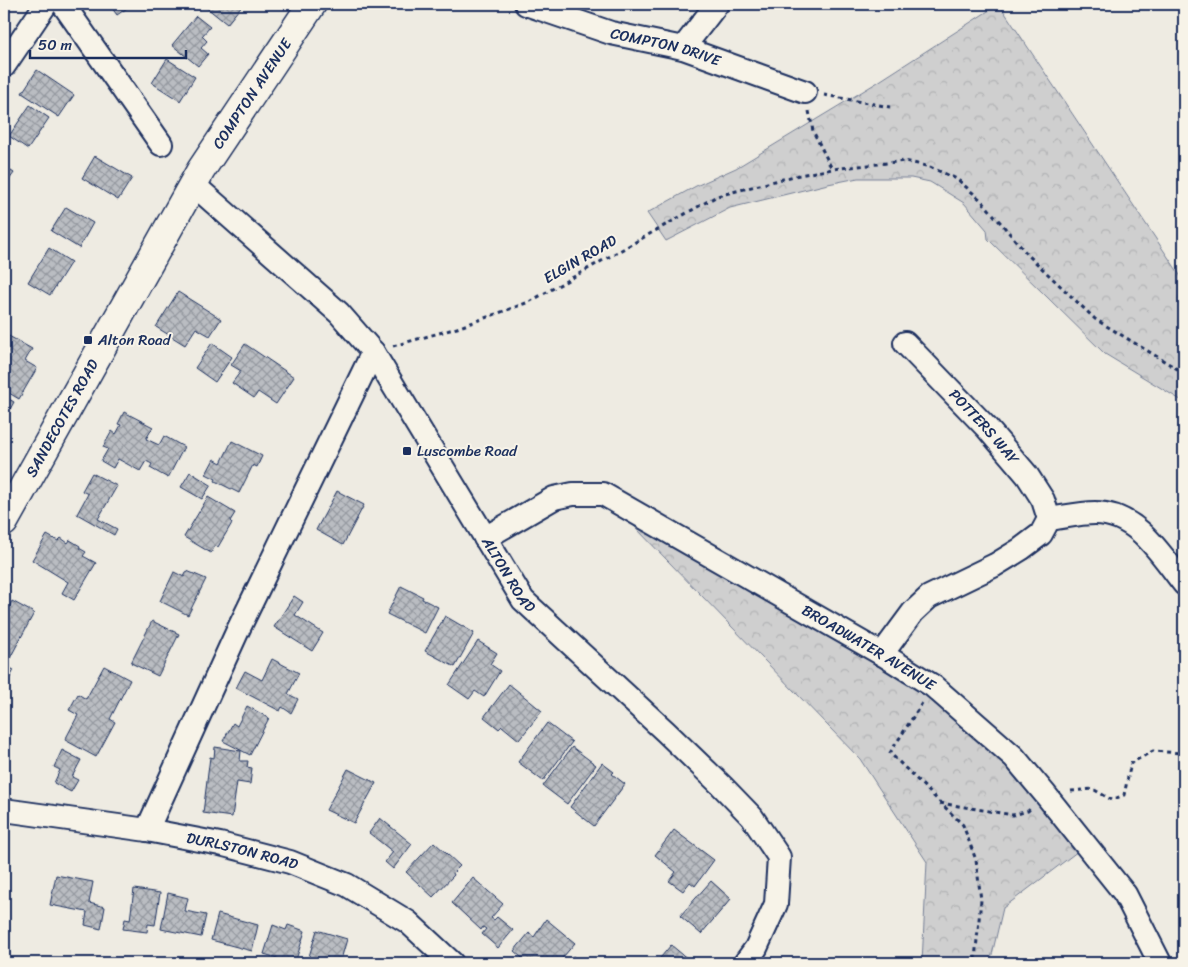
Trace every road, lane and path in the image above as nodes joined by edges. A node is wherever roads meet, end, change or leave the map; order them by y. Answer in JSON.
{"nodes":[{"id":1,"x":46,"y":4,"type":"edge"},
{"id":2,"x":63,"y":4,"type":"edge"},
{"id":3,"x":312,"y":4,"type":"edge"},
{"id":4,"x":526,"y":4,"type":"edge"},
{"id":5,"x":717,"y":4,"type":"edge"},
{"id":6,"x":683,"y":48,"type":"junction"},
{"id":7,"x":4,"y":66,"type":"edge"},
{"id":8,"x":806,"y":92,"type":"junction"},
{"id":9,"x":890,"y":106,"type":"dead end"},
{"id":10,"x":161,"y":144,"type":"dead end"},
{"id":11,"x":832,"y":169,"type":"junction"},
{"id":12,"x":194,"y":185,"type":"junction"},
{"id":13,"x":905,"y":343,"type":"dead end"},
{"id":14,"x":374,"y":352,"type":"junction"},
{"id":15,"x":1184,"y":373,"type":"edge"},
{"id":16,"x":1049,"y":519,"type":"junction"},
{"id":17,"x":4,"y":522,"type":"edge"},
{"id":18,"x":485,"y":538,"type":"junction"},
{"id":19,"x":1184,"y":584,"type":"edge"},
{"id":20,"x":882,"y":654,"type":"junction"},
{"id":21,"x":933,"y":686,"type":"junction"},
{"id":22,"x":4,"y":810,"type":"edge"},
{"id":23,"x":148,"y":830,"type":"junction"},
{"id":24,"x":452,"y":963,"type":"edge"},
{"id":25,"x":745,"y":963,"type":"edge"},
{"id":26,"x":972,"y":963,"type":"edge"},
{"id":27,"x":1160,"y":963,"type":"edge"}],
"edges":[{"from":1,"to":7,"type":"street"},
{"from":2,"to":10,"type":"street"},
{"from":3,"to":12,"type":"street","name":"COMPTON AVENUE"},
{"from":4,"to":6,"type":"street","name":"COMPTON DRIVE"},
{"from":5,"to":6,"type":"street"},
{"from":6,"to":8,"type":"street","name":"COMPTON DRIVE"},
{"from":8,"to":9,"type":"path"},
{"from":8,"to":11,"type":"path"},
{"from":11,"to":14,"type":"path","name":"ELGIN ROAD"},
{"from":11,"to":15,"type":"path","name":"ELGIN ROAD"},
{"from":12,"to":14,"type":"street","name":"ALTON ROAD"},
{"from":12,"to":17,"type":"street","name":"SANDECOTES ROAD"},
{"from":13,"to":16,"type":"street","name":"POTTERS WAY"},
{"from":14,"to":18,"type":"street","name":"ALTON ROAD"},
{"from":14,"to":23,"type":"street"},
{"from":16,"to":19,"type":"street"},
{"from":16,"to":20,"type":"street"},
{"from":18,"to":20,"type":"street","name":"BROADWATER AVENUE"},
{"from":18,"to":25,"type":"street","name":"ALTON ROAD"},
{"from":20,"to":21,"type":"street","name":"BROADWATER AVENUE"},
{"from":21,"to":26,"type":"path"},
{"from":21,"to":27,"type":"street","name":"BROADWATER AVENUE"},
{"from":22,"to":23,"type":"street","name":"DURLSTON ROAD"},
{"from":23,"to":24,"type":"street","name":"DURLSTON ROAD"}]}
